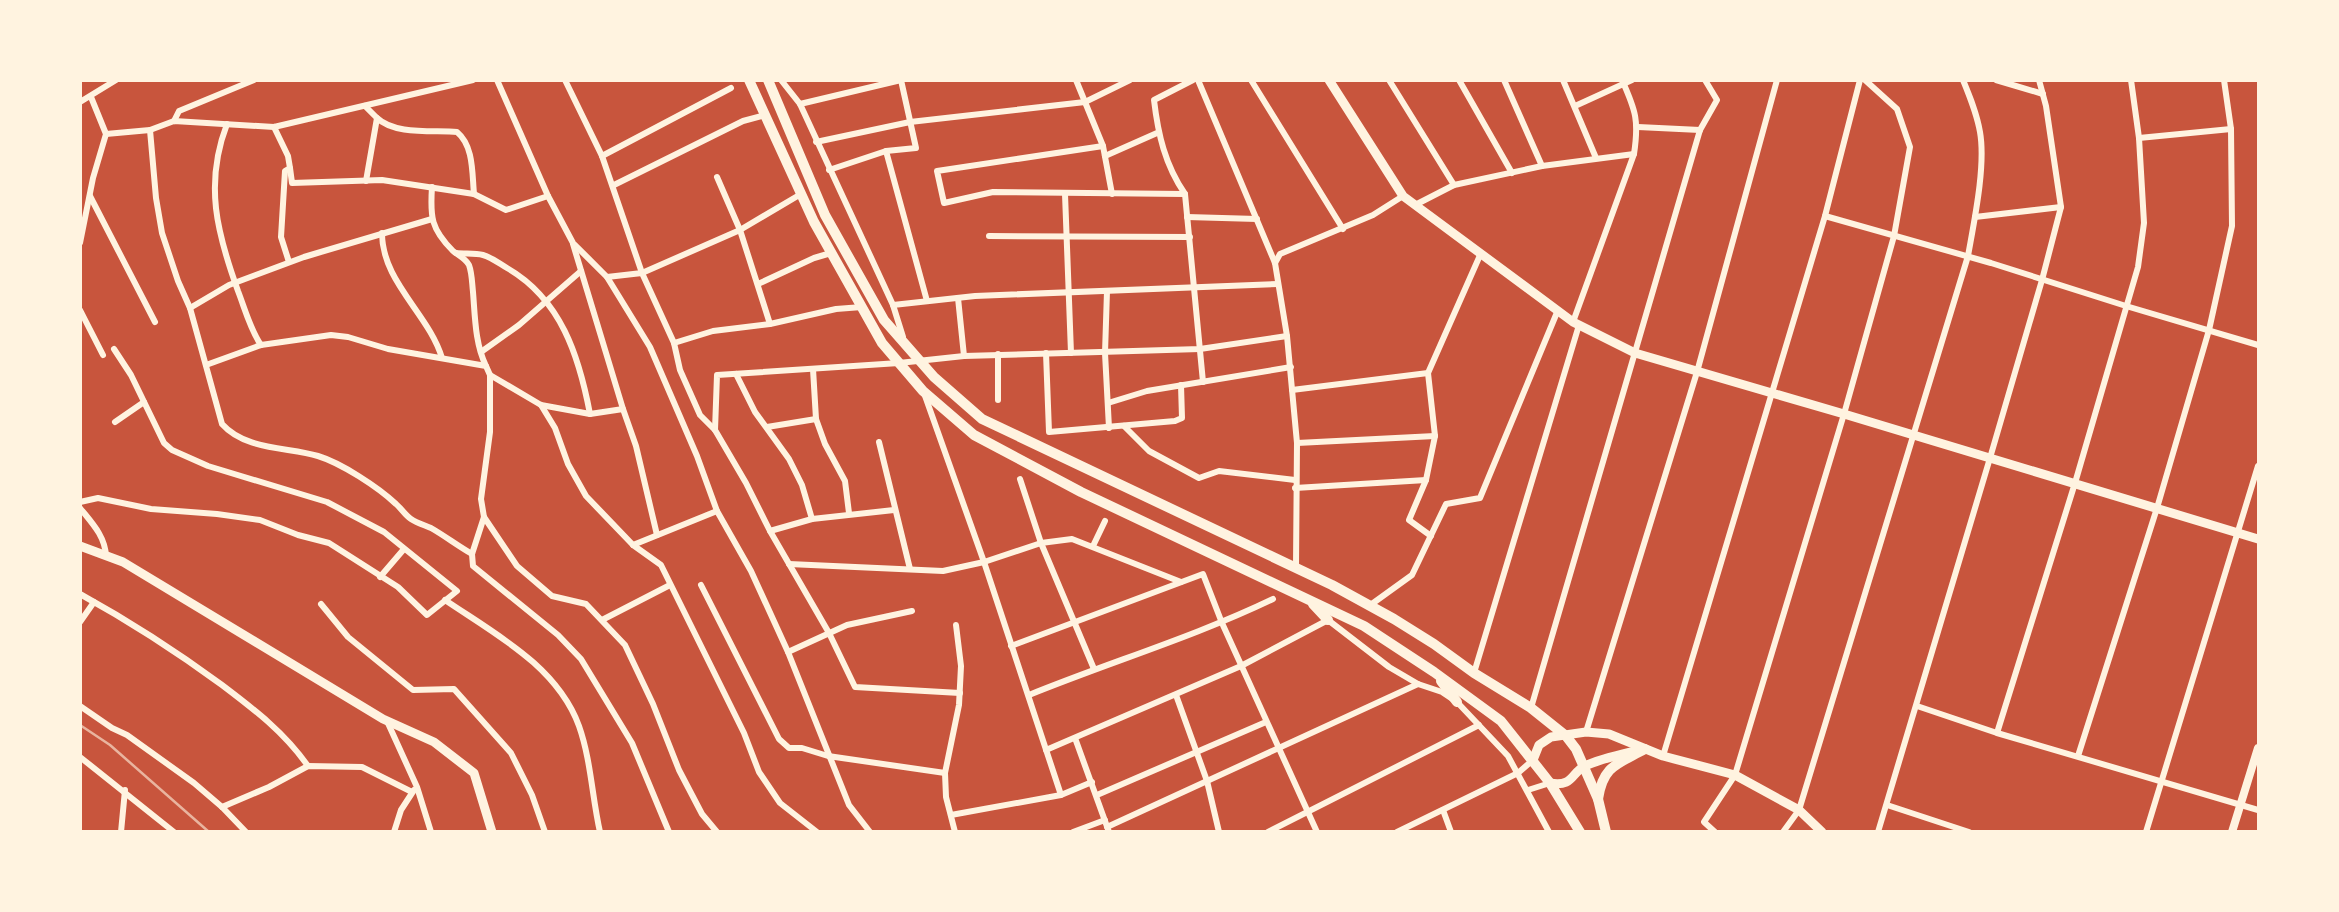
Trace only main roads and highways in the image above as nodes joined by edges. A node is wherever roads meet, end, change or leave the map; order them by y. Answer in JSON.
{"nodes":[{"id":1,"x":749,"y":80,"type":"edge"},
{"id":2,"x":768,"y":80,"type":"edge"},
{"id":3,"x":1329,"y":80,"type":"edge"},
{"id":4,"x":2259,"y":539,"type":"edge"},
{"id":5,"x":80,"y":546,"type":"edge"},
{"id":6,"x":1307,"y":598,"type":"junction"},
{"id":7,"x":1328,"y":620,"type":"road end"},
{"id":8,"x":1434,"y":672,"type":"junction"},
{"id":9,"x":1457,"y":702,"type":"road end"},
{"id":10,"x":1566,"y":736,"type":"junction"},
{"id":11,"x":1645,"y":749,"type":"junction"},
{"id":12,"x":1533,"y":760,"type":"junction"},
{"id":13,"x":1583,"y":766,"type":"junction"},
{"id":14,"x":1550,"y":783,"type":"junction"},
{"id":15,"x":1598,"y":799,"type":"junction"},
{"id":16,"x":1606,"y":830,"type":"edge"},
{"id":17,"x":492,"y":831,"type":"edge"},
{"id":18,"x":1580,"y":831,"type":"edge"},
{"id":19,"x":1822,"y":831,"type":"edge"}],
"edges":[{"from":1,"to":6,"type":"main road"},
{"from":2,"to":10,"type":"main road"},
{"from":3,"to":4,"type":"main road"},
{"from":5,"to":17,"type":"main road"},
{"from":6,"to":7,"type":"main road"},
{"from":6,"to":8,"type":"main road"},
{"from":8,"to":9,"type":"main road"},
{"from":8,"to":12,"type":"main road"},
{"from":10,"to":11,"type":"main road"},
{"from":10,"to":12,"type":"main road"},
{"from":10,"to":13,"type":"main road"},
{"from":11,"to":13,"type":"main road"},
{"from":11,"to":15,"type":"main road"},
{"from":11,"to":19,"type":"main road"},
{"from":12,"to":14,"type":"main road"},
{"from":13,"to":14,"type":"main road"},
{"from":13,"to":15,"type":"main road"},
{"from":14,"to":18,"type":"main road"},
{"from":15,"to":16,"type":"main road"}]}
